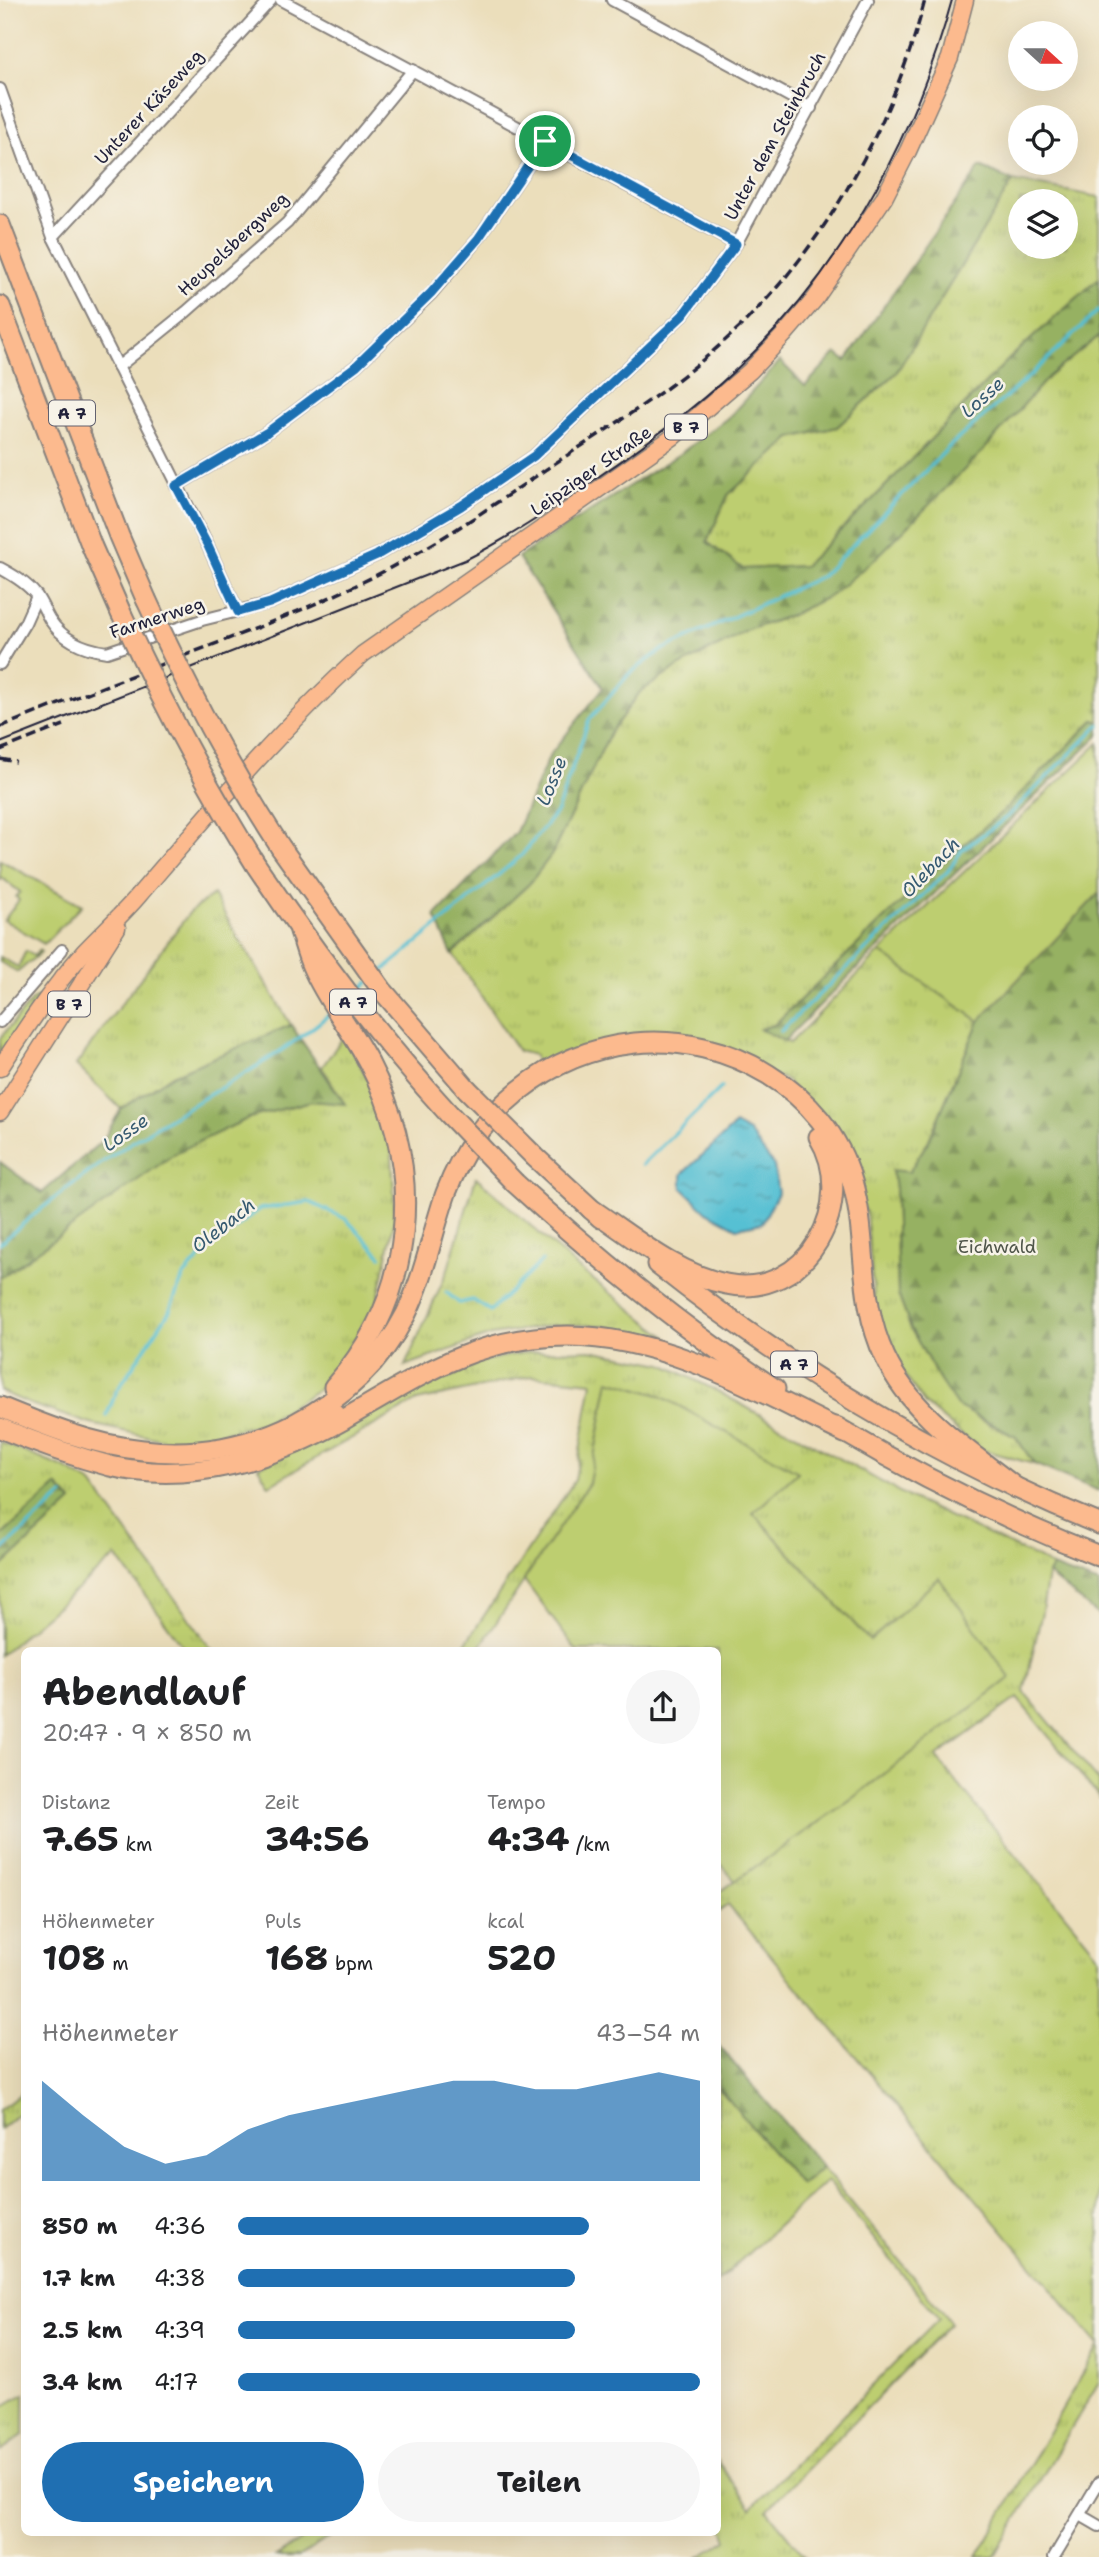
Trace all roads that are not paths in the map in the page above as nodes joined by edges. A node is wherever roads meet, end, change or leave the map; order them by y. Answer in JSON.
{"nodes":[{"id":1,"x":271,"y":0,"type":"edge"},
{"id":2,"x":281,"y":0,"type":"edge"},
{"id":3,"x":612,"y":0,"type":"edge"},
{"id":4,"x":868,"y":0,"type":"edge"},
{"id":5,"x":965,"y":0,"type":"edge"},
{"id":6,"x":413,"y":71,"type":"junction"},
{"id":7,"x":0,"y":89,"type":"edge"},
{"id":8,"x":811,"y":108,"type":"junction"},
{"id":9,"x":545,"y":141,"type":"junction"},
{"id":10,"x":0,"y":225,"type":"edge"},
{"id":11,"x":53,"y":237,"type":"junction"},
{"id":12,"x":736,"y":244,"type":"junction"},
{"id":13,"x":0,"y":306,"type":"edge"},
{"id":14,"x":118,"y":366,"type":"junction"},
{"id":15,"x":176,"y":486,"type":"junction"},
{"id":16,"x":0,"y":568,"type":"edge"},
{"id":17,"x":37,"y":596,"type":"junction"},
{"id":18,"x":270,"y":603,"type":"joint"},
{"id":19,"x":238,"y":612,"type":"junction"},
{"id":20,"x":0,"y":664,"type":"edge"},
{"id":21,"x":138,"y":896,"type":"junction"},
{"id":22,"x":62,"y":950,"type":"dead end"},
{"id":23,"x":316,"y":963,"type":"junction"},
{"id":24,"x":0,"y":1022,"type":"edge"},
{"id":25,"x":0,"y":1068,"type":"edge"},
{"id":26,"x":0,"y":1112,"type":"edge"},
{"id":27,"x":591,"y":1209,"type":"junction"},
{"id":28,"x":0,"y":1407,"type":"edge"},
{"id":29,"x":0,"y":1428,"type":"edge"},
{"id":30,"x":845,"y":1433,"type":"junction"},
{"id":31,"x":292,"y":1434,"type":"junction"},
{"id":32,"x":1016,"y":1488,"type":"junction"},
{"id":33,"x":1099,"y":1524,"type":"edge"},
{"id":34,"x":1099,"y":1556,"type":"edge"},
{"id":35,"x":1099,"y":2482,"type":"edge"},
{"id":36,"x":1080,"y":2515,"type":"junction"},
{"id":37,"x":1099,"y":2526,"type":"edge"},
{"id":38,"x":1054,"y":2557,"type":"edge"}],
"edges":[{"from":1,"to":11,"type":"street","name":"Unterer Käseweg"},
{"from":2,"to":6,"type":"street"},
{"from":3,"to":8,"type":"street"},
{"from":4,"to":8,"type":"street","name":"Unter dem Steinbruch"},
{"from":5,"to":21,"type":"main road","name":"Leipziger Straße","number":"B 7"},
{"from":6,"to":9,"type":"street"},
{"from":6,"to":14,"type":"street","name":"Heupelsbergweg"},
{"from":7,"to":11,"type":"street"},
{"from":8,"to":12,"type":"street","name":"Unter dem Steinbruch"},
{"from":9,"to":12,"type":"street"},
{"from":9,"to":15,"type":"street"},
{"from":10,"to":27,"type":"highway","number":"A 7","bridge":true},
{"from":11,"to":14,"type":"street"},
{"from":12,"to":18,"type":"street","name":"Unter dem Steinbruch"},
{"from":13,"to":23,"type":"highway","number":"A 7","bridge":true},
{"from":14,"to":15,"type":"street"},
{"from":15,"to":19,"type":"street"},
{"from":16,"to":17,"type":"street","name":"Farmerweg"},
{"from":17,"to":19,"type":"street","name":"Farmerweg"},
{"from":17,"to":20,"type":"street"},
{"from":18,"to":19,"type":"street","name":"Farmerweg"},
{"from":21,"to":25,"type":"main road","name":"Leipziger Straße","number":"B 7"},
{"from":21,"to":26,"type":"main road","name":"Leipziger Straße","number":"B 7"},
{"from":22,"to":24,"type":"street"},
{"from":23,"to":30,"type":"highway","number":"A 7","bridge":true},
{"from":23,"to":31,"type":"highway"},
{"from":27,"to":31,"type":"highway"},
{"from":27,"to":32,"type":"highway","number":"A 7"},
{"from":28,"to":31,"type":"highway"},
{"from":29,"to":31,"type":"highway"},
{"from":30,"to":31,"type":"highway"},
{"from":30,"to":34,"type":"highway","number":"A 7"},
{"from":31,"to":32,"type":"highway"},
{"from":32,"to":33,"type":"highway","number":"A 7"},
{"from":35,"to":36,"type":"street"},
{"from":36,"to":37,"type":"street"},
{"from":36,"to":38,"type":"street"}]}
